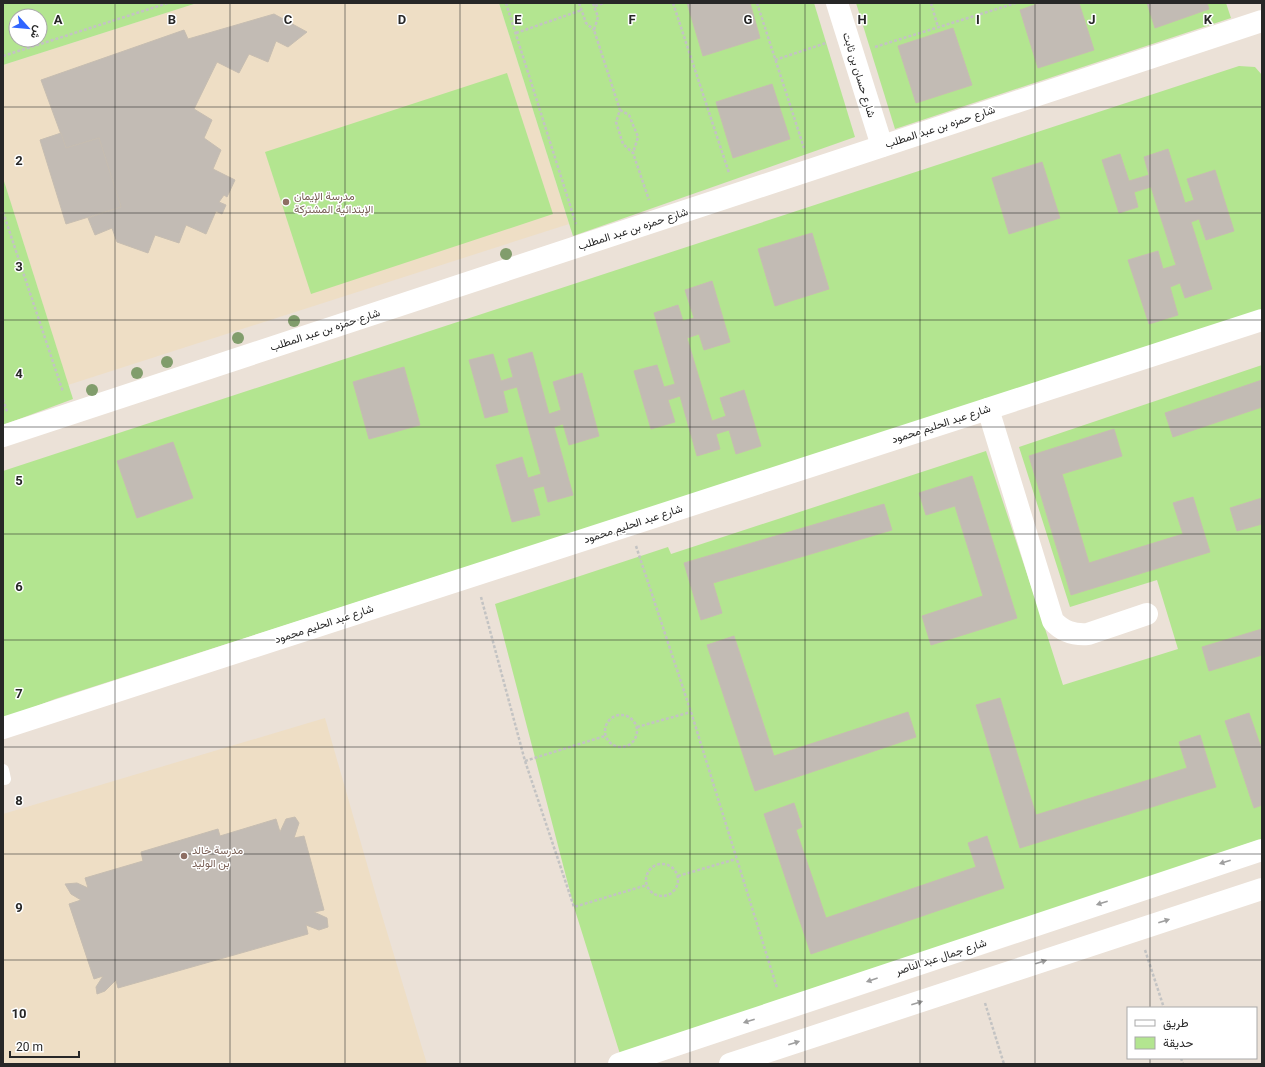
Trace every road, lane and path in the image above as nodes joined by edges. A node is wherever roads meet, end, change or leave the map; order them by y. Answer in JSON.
{"nodes":[{"id":1,"x":168,"y":3,"type":"edge"},
{"id":2,"x":506,"y":3,"type":"edge"},
{"id":3,"x":579,"y":3,"type":"edge"},
{"id":4,"x":604,"y":3,"type":"edge"},
{"id":5,"x":673,"y":3,"type":"edge"},
{"id":6,"x":757,"y":3,"type":"edge"},
{"id":7,"x":837,"y":3,"type":"edge"},
{"id":8,"x":931,"y":3,"type":"edge"},
{"id":9,"x":1016,"y":3,"type":"edge"},
{"id":10,"x":594,"y":5,"type":"edge"},
{"id":11,"x":582,"y":10,"type":"junction"},
{"id":12,"x":1262,"y":21,"type":"edge"},
{"id":13,"x":938,"y":27,"type":"junction"},
{"id":14,"x":594,"y":30,"type":"junction"},
{"id":15,"x":516,"y":33,"type":"junction"},
{"id":16,"x":850,"y":45,"type":"junction"},
{"id":17,"x":3,"y":56,"type":"edge"},
{"id":18,"x":775,"y":60,"type":"junction"},
{"id":19,"x":620,"y":110,"type":"junction"},
{"id":20,"x":882,"y":146,"type":"junction"},
{"id":21,"x":634,"y":153,"type":"junction"},
{"id":22,"x":811,"y":170,"type":"junction"},
{"id":23,"x":736,"y":195,"type":"junction"},
{"id":24,"x":3,"y":212,"type":"edge"},
{"id":25,"x":656,"y":221,"type":"junction"},
{"id":26,"x":583,"y":245,"type":"junction"},
{"id":27,"x":1262,"y":320,"type":"edge"},
{"id":28,"x":988,"y":408,"type":"junction"},
{"id":29,"x":70,"y":414,"type":"junction"},
{"id":30,"x":3,"y":436,"type":"edge"},
{"id":31,"x":629,"y":525,"type":"junction"},
{"id":32,"x":475,"y":575,"type":"junction"},
{"id":33,"x":1147,"y":614,"type":"dead end"},
{"id":34,"x":692,"y":712,"type":"junction"},
{"id":35,"x":637,"y":727,"type":"junction"},
{"id":36,"x":3,"y":728,"type":"edge"},
{"id":37,"x":605,"y":736,"type":"junction"},
{"id":38,"x":525,"y":761,"type":"junction"},
{"id":39,"x":1262,"y":850,"type":"edge"},
{"id":40,"x":736,"y":859,"type":"junction"},
{"id":41,"x":678,"y":876,"type":"junction"},
{"id":42,"x":647,"y":885,"type":"junction"},
{"id":43,"x":1262,"y":889,"type":"edge"},
{"id":44,"x":979,"y":982,"type":"junction"},
{"id":45,"x":783,"y":1009,"type":"junction"},
{"id":46,"x":649,"y":1059,"type":"edge"},
{"id":47,"x":619,"y":1064,"type":"edge"},
{"id":48,"x":730,"y":1064,"type":"edge"},
{"id":49,"x":1004,"y":1064,"type":"edge"}],
"edges":[{"from":1,"to":17,"type":"path"},
{"from":2,"to":15,"type":"path"},
{"from":3,"to":11,"type":"path"},
{"from":4,"to":10,"type":"path"},
{"from":5,"to":23,"type":"path"},
{"from":6,"to":18,"type":"path"},
{"from":7,"to":16,"type":"street","name":"شارع حسان بن ثابت"},
{"from":8,"to":13,"type":"path"},
{"from":9,"to":13,"type":"path"},
{"from":10,"to":14,"type":"path"},
{"from":11,"to":14,"type":"path"},
{"from":11,"to":15,"type":"path"},
{"from":12,"to":20,"type":"street","name":"شارع حمزه بن عبد المطلب"},
{"from":13,"to":16,"type":"path"},
{"from":14,"to":19,"type":"path"},
{"from":15,"to":26,"type":"path"},
{"from":16,"to":18,"type":"path"},
{"from":16,"to":20,"type":"street","name":"شارع حسان بن ثابت"},
{"from":18,"to":22,"type":"path"},
{"from":19,"to":21,"type":"path"},
{"from":19,"to":21,"type":"path"},
{"from":20,"to":22,"type":"street","name":"شارع حمزه بن عبد المطلب"},
{"from":21,"to":25,"type":"path"},
{"from":22,"to":23,"type":"street","name":"شارع حمزه بن عبد المطلب"},
{"from":23,"to":25,"type":"street","name":"شارع حمزه بن عبد المطلب"},
{"from":24,"to":29,"type":"path"},
{"from":25,"to":26,"type":"street","name":"شارع حمزه بن عبد المطلب"},
{"from":26,"to":29,"type":"street","name":"شارع حمزه بن عبد المطلب"},
{"from":27,"to":28,"type":"street","name":"شارع عبد الحليم محمود"},
{"from":28,"to":31,"type":"street","name":"شارع عبد الحليم محمود"},
{"from":28,"to":33,"type":"street"},
{"from":29,"to":30,"type":"street","name":"شارع حمزه بن عبد المطلب"},
{"from":31,"to":32,"type":"street","name":"شارع عبد الحليم محمود"},
{"from":31,"to":34,"type":"path"},
{"from":32,"to":36,"type":"street","name":"شارع عبد الحليم محمود"},
{"from":32,"to":38,"type":"path"},
{"from":34,"to":35,"type":"path"},
{"from":34,"to":40,"type":"path"},
{"from":35,"to":37,"type":"path"},
{"from":35,"to":37,"type":"path"},
{"from":37,"to":38,"type":"path"},
{"from":38,"to":42,"type":"path"},
{"from":39,"to":45,"type":"street","name":"شارع جمال عبد الناصر","one_way":true},
{"from":40,"to":41,"type":"path"},
{"from":40,"to":45,"type":"path"},
{"from":41,"to":42,"type":"path"},
{"from":41,"to":42,"type":"path"},
{"from":44,"to":43,"type":"street","one_way":true},
{"from":48,"to":44,"type":"street","one_way":true},
{"from":44,"to":49,"type":"path"},
{"from":45,"to":46,"type":"street","name":"شارع جمال عبد الناصر","one_way":true},
{"from":46,"to":47,"type":"street","name":"شارع جمال عبد الناصر"}]}
